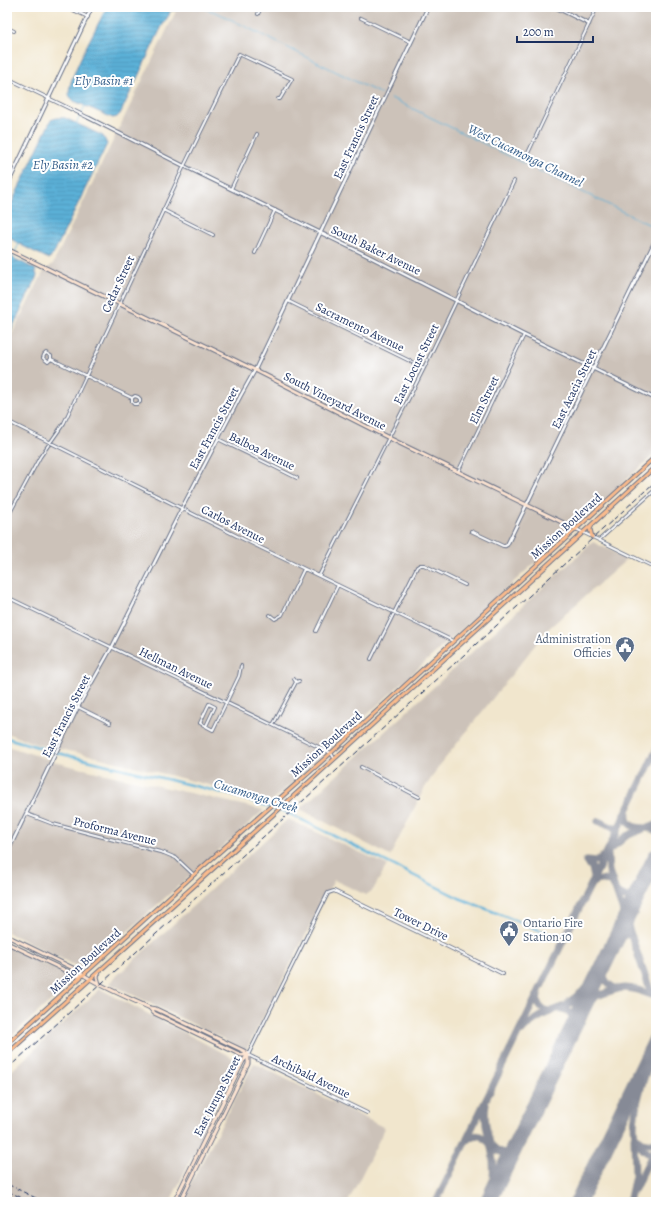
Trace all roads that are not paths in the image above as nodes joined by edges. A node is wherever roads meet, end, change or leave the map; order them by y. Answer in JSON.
{"nodes":[{"id":1,"x":67,"y":7,"type":"edge"},
{"id":2,"x":92,"y":7,"type":"edge"},
{"id":3,"x":261,"y":7,"type":"edge"},
{"id":4,"x":428,"y":7,"type":"edge"},
{"id":5,"x":555,"y":7,"type":"edge"},
{"id":6,"x":597,"y":7,"type":"edge"},
{"id":7,"x":258,"y":14,"type":"dead end"},
{"id":8,"x":88,"y":17,"type":"junction"},
{"id":9,"x":361,"y":18,"type":"dead end"},
{"id":10,"x":589,"y":24,"type":"junction"},
{"id":11,"x":7,"y":28,"type":"edge"},
{"id":12,"x":14,"y":31,"type":"dead end"},
{"id":13,"x":411,"y":42,"type":"junction"},
{"id":14,"x":7,"y":78,"type":"edge"},
{"id":15,"x":49,"y":98,"type":"junction"},
{"id":16,"x":278,"y":100,"type":"dead end"},
{"id":17,"x":89,"y":118,"type":"joint"},
{"id":18,"x":257,"y":134,"type":"dead end"},
{"id":19,"x":528,"y":152,"type":"dead end"},
{"id":20,"x":184,"y":166,"type":"junction"},
{"id":21,"x":514,"y":181,"type":"dead end"},
{"id":22,"x":7,"y":186,"type":"edge"},
{"id":23,"x":230,"y":189,"type":"junction"},
{"id":24,"x":163,"y":210,"type":"junction"},
{"id":25,"x":275,"y":210,"type":"junction"},
{"id":26,"x":321,"y":233,"type":"junction"},
{"id":27,"x":213,"y":235,"type":"dead end"},
{"id":28,"x":656,"y":239,"type":"edge"},
{"id":29,"x":7,"y":249,"type":"edge"},
{"id":30,"x":255,"y":253,"type":"dead end"},
{"id":31,"x":288,"y":301,"type":"junction"},
{"id":32,"x":457,"y":301,"type":"junction"},
{"id":33,"x":119,"y":304,"type":"junction"},
{"id":34,"x":524,"y":335,"type":"junction"},
{"id":35,"x":51,"y":359,"type":"junction"},
{"id":36,"x":424,"y":368,"type":"junction"},
{"id":37,"x":594,"y":368,"type":"junction"},
{"id":38,"x":255,"y":370,"type":"junction"},
{"id":39,"x":85,"y":376,"type":"junction"},
{"id":40,"x":132,"y":398,"type":"junction"},
{"id":41,"x":656,"y":398,"type":"edge"},
{"id":42,"x":7,"y":420,"type":"edge"},
{"id":43,"x":389,"y":438,"type":"junction"},
{"id":44,"x":218,"y":439,"type":"junction"},
{"id":45,"x":50,"y":443,"type":"junction"},
{"id":46,"x":656,"y":456,"type":"edge"},
{"id":47,"x":656,"y":466,"type":"edge"},
{"id":48,"x":458,"y":472,"type":"junction"},
{"id":49,"x":297,"y":478,"type":"dead end"},
{"id":50,"x":656,"y":489,"type":"edge"},
{"id":51,"x":527,"y":506,"type":"junction"},
{"id":52,"x":182,"y":508,"type":"junction"},
{"id":53,"x":7,"y":518,"type":"edge"},
{"id":54,"x":592,"y":524,"type":"junction"},
{"id":55,"x":576,"y":529,"type":"junction"},
{"id":56,"x":471,"y":531,"type":"dead end"},
{"id":57,"x":583,"y":532,"type":"junction"},
{"id":58,"x":592,"y":537,"type":"junction"},
{"id":59,"x":599,"y":540,"type":"junction"},
{"id":60,"x":505,"y":546,"type":"joint"},
{"id":61,"x":656,"y":568,"type":"edge"},
{"id":62,"x":304,"y":569,"type":"junction"},
{"id":63,"x":319,"y":576,"type":"junction"},
{"id":64,"x":338,"y":585,"type":"junction"},
{"id":65,"x":465,"y":585,"type":"dead end"},
{"id":66,"x":7,"y":597,"type":"edge"},
{"id":67,"x":395,"y":613,"type":"junction"},
{"id":68,"x":270,"y":615,"type":"dead end"},
{"id":69,"x":316,"y":631,"type":"dead end"},
{"id":70,"x":453,"y":641,"type":"junction"},
{"id":71,"x":112,"y":647,"type":"junction"},
{"id":72,"x":371,"y":659,"type":"dead end"},
{"id":73,"x":241,"y":666,"type":"dead end"},
{"id":74,"x":294,"y":679,"type":"dead end"},
{"id":75,"x":299,"y":681,"type":"dead end"},
{"id":76,"x":296,"y":682,"type":"junction"},
{"id":77,"x":226,"y":702,"type":"junction"},
{"id":78,"x":78,"y":707,"type":"junction"},
{"id":79,"x":110,"y":722,"type":"dead end"},
{"id":80,"x":273,"y":725,"type":"junction"},
{"id":81,"x":206,"y":726,"type":"junction"},
{"id":82,"x":331,"y":753,"type":"junction"},
{"id":83,"x":334,"y":758,"type":"junction"},
{"id":84,"x":361,"y":767,"type":"dead end"},
{"id":85,"x":419,"y":797,"type":"dead end"},
{"id":86,"x":27,"y":814,"type":"junction"},
{"id":87,"x":7,"y":853,"type":"edge"},
{"id":88,"x":194,"y":875,"type":"junction"},
{"id":89,"x":7,"y":936,"type":"edge"},
{"id":90,"x":7,"y":943,"type":"edge"},
{"id":91,"x":104,"y":965,"type":"junction"},
{"id":92,"x":71,"y":973,"type":"junction"},
{"id":93,"x":503,"y":974,"type":"dead end"},
{"id":94,"x":82,"y":975,"type":"junction"},
{"id":95,"x":89,"y":979,"type":"junction"},
{"id":96,"x":99,"y":984,"type":"junction"},
{"id":97,"x":72,"y":985,"type":"junction"},
{"id":98,"x":150,"y":1008,"type":"junction"},
{"id":99,"x":206,"y":1038,"type":"junction"},
{"id":100,"x":219,"y":1039,"type":"junction"},
{"id":101,"x":7,"y":1044,"type":"edge"},
{"id":102,"x":7,"y":1054,"type":"edge"},
{"id":103,"x":248,"y":1055,"type":"junction"},
{"id":104,"x":367,"y":1113,"type":"dead end"},
{"id":105,"x":174,"y":1202,"type":"edge"},
{"id":106,"x":180,"y":1202,"type":"edge"}],
"edges":[{"from":1,"to":8,"type":"street"},
{"from":2,"to":8,"type":"street"},
{"from":3,"to":7,"type":"street"},
{"from":4,"to":13,"type":"street","name":"East Francis Street"},
{"from":5,"to":10,"type":"street"},
{"from":6,"to":10,"type":"street"},
{"from":8,"to":15,"type":"street"},
{"from":9,"to":13,"type":"street"},
{"from":10,"to":19,"type":"street"},
{"from":11,"to":12,"type":"street"},
{"from":13,"to":26,"type":"street","name":"East Francis Street"},
{"from":14,"to":15,"type":"street"},
{"from":15,"to":17,"type":"street"},
{"from":15,"to":22,"type":"street"},
{"from":16,"to":20,"type":"street","name":"Cedar Street"},
{"from":17,"to":20,"type":"street","name":"South Baker Avenue"},
{"from":18,"to":23,"type":"street"},
{"from":20,"to":23,"type":"street","name":"South Baker Avenue"},
{"from":20,"to":24,"type":"street","name":"Cedar Street"},
{"from":21,"to":32,"type":"street","name":"East Locust Street"},
{"from":23,"to":25,"type":"street","name":"South Baker Avenue"},
{"from":24,"to":27,"type":"street"},
{"from":24,"to":33,"type":"street","name":"Cedar Street"},
{"from":25,"to":26,"type":"street","name":"South Baker Avenue"},
{"from":25,"to":30,"type":"street"},
{"from":26,"to":31,"type":"street","name":"East Francis Street"},
{"from":26,"to":32,"type":"street","name":"South Baker Avenue"},
{"from":28,"to":37,"type":"street","name":"East Acacia Street"},
{"from":29,"to":33,"type":"main road","name":"South Vineyard Avenue"},
{"from":31,"to":36,"type":"street","name":"Sacramento Avenue"},
{"from":31,"to":38,"type":"street","name":"East Francis Street"},
{"from":32,"to":34,"type":"street","name":"South Baker Avenue"},
{"from":32,"to":36,"type":"street","name":"East Locust Street"},
{"from":33,"to":38,"type":"main road","name":"South Vineyard Avenue"},
{"from":33,"to":39,"type":"street","name":"Cedar Street"},
{"from":34,"to":37,"type":"street","name":"South Baker Avenue"},
{"from":34,"to":48,"type":"street","name":"Elm Street"},
{"from":35,"to":35,"type":"street"},
{"from":35,"to":39,"type":"street"},
{"from":36,"to":43,"type":"street","name":"East Locust Street"},
{"from":37,"to":41,"type":"street","name":"South Baker Avenue"},
{"from":37,"to":51,"type":"street","name":"East Acacia Street"},
{"from":38,"to":43,"type":"main road","name":"South Vineyard Avenue"},
{"from":38,"to":44,"type":"street","name":"East Francis Street"},
{"from":39,"to":40,"type":"street"},
{"from":39,"to":45,"type":"street","name":"Cedar Street"},
{"from":40,"to":40,"type":"street"},
{"from":42,"to":45,"type":"street","name":"Carlos Avenue"},
{"from":43,"to":48,"type":"main road","name":"South Vineyard Avenue"},
{"from":43,"to":63,"type":"street","name":"East Locust Street"},
{"from":44,"to":49,"type":"street","name":"Balboa Avenue"},
{"from":44,"to":52,"type":"street","name":"East Francis Street"},
{"from":45,"to":52,"type":"street","name":"Carlos Avenue"},
{"from":45,"to":53,"type":"street","name":"Cedar Street"},
{"from":46,"to":55,"type":"main road","name":"Mission Boulevard"},
{"from":47,"to":54,"type":"main road","name":"Mission Boulevard"},
{"from":48,"to":51,"type":"main road","name":"South Vineyard Avenue"},
{"from":50,"to":59,"type":"street"},
{"from":51,"to":55,"type":"main road","name":"South Vineyard Avenue"},
{"from":51,"to":60,"type":"street","name":"East Acacia Street"},
{"from":52,"to":62,"type":"street","name":"Carlos Avenue"},
{"from":52,"to":71,"type":"street","name":"East Francis Street"},
{"from":54,"to":57,"type":"main road","name":"Mission Boulevard"},
{"from":54,"to":58,"type":"main road"},
{"from":55,"to":57,"type":"street","name":"South Vineyard Avenue"},
{"from":55,"to":70,"type":"main road","name":"Mission Boulevard"},
{"from":56,"to":60,"type":"street"},
{"from":57,"to":58,"type":"street","name":"South Vineyard Avenue"},
{"from":57,"to":83,"type":"main road","name":"Mission Boulevard"},
{"from":58,"to":59,"type":"street","name":"South Vineyard Avenue"},
{"from":59,"to":61,"type":"street","name":"South Vineyard Avenue"},
{"from":62,"to":63,"type":"street","name":"Carlos Avenue"},
{"from":62,"to":68,"type":"street"},
{"from":63,"to":64,"type":"street","name":"Carlos Avenue"},
{"from":64,"to":67,"type":"street","name":"Carlos Avenue"},
{"from":64,"to":69,"type":"street"},
{"from":65,"to":67,"type":"street"},
{"from":66,"to":71,"type":"street","name":"Hellman Avenue"},
{"from":67,"to":70,"type":"street","name":"Carlos Avenue"},
{"from":67,"to":72,"type":"street"},
{"from":70,"to":82,"type":"main road","name":"Mission Boulevard"},
{"from":71,"to":77,"type":"street","name":"Hellman Avenue"},
{"from":71,"to":78,"type":"street","name":"East Francis Street"},
{"from":73,"to":77,"type":"street"},
{"from":74,"to":76,"type":"street"},
{"from":75,"to":76,"type":"street"},
{"from":76,"to":80,"type":"street"},
{"from":77,"to":80,"type":"street","name":"Hellman Avenue"},
{"from":77,"to":81,"type":"street"},
{"from":78,"to":79,"type":"street"},
{"from":78,"to":86,"type":"street","name":"East Francis Street"},
{"from":80,"to":82,"type":"street","name":"Hellman Avenue"},
{"from":81,"to":81,"type":"street"},
{"from":82,"to":83,"type":"street"},
{"from":82,"to":88,"type":"main road","name":"Mission Boulevard"},
{"from":83,"to":91,"type":"main road","name":"Mission Boulevard"},
{"from":84,"to":85,"type":"street"},
{"from":86,"to":87,"type":"street","name":"East Francis Street"},
{"from":86,"to":88,"type":"street","name":"Proforma Avenue"},
{"from":88,"to":94,"type":"main road","name":"Mission Boulevard"},
{"from":89,"to":94,"type":"main road","name":"Archibald Avenue"},
{"from":90,"to":92,"type":"main road"},
{"from":91,"to":95,"type":"main road","name":"Mission Boulevard"},
{"from":91,"to":96,"type":"main road"},
{"from":92,"to":94,"type":"main road"},
{"from":92,"to":97,"type":"main road"},
{"from":93,"to":103,"type":"street","name":"Tower Drive"},
{"from":94,"to":95,"type":"main road","name":"Archibald Avenue"},
{"from":94,"to":97,"type":"main road","name":"Mission Boulevard"},
{"from":95,"to":96,"type":"main road","name":"Archibald Avenue"},
{"from":95,"to":102,"type":"main road","name":"Mission Boulevard"},
{"from":96,"to":98,"type":"main road","name":"Archibald Avenue"},
{"from":97,"to":101,"type":"main road","name":"Mission Boulevard"},
{"from":98,"to":99,"type":"main road","name":"Archibald Avenue"},
{"from":98,"to":100,"type":"main road","name":"Archibald Avenue"},
{"from":99,"to":100,"type":"main road"},
{"from":99,"to":103,"type":"main road","name":"Archibald Avenue"},
{"from":100,"to":103,"type":"main road","name":"Archibald Avenue"},
{"from":103,"to":104,"type":"street","name":"Archibald Avenue"},
{"from":103,"to":105,"type":"main road","name":"East Jurupa Street"},
{"from":103,"to":106,"type":"main road","name":"East Jurupa Street"}]}
